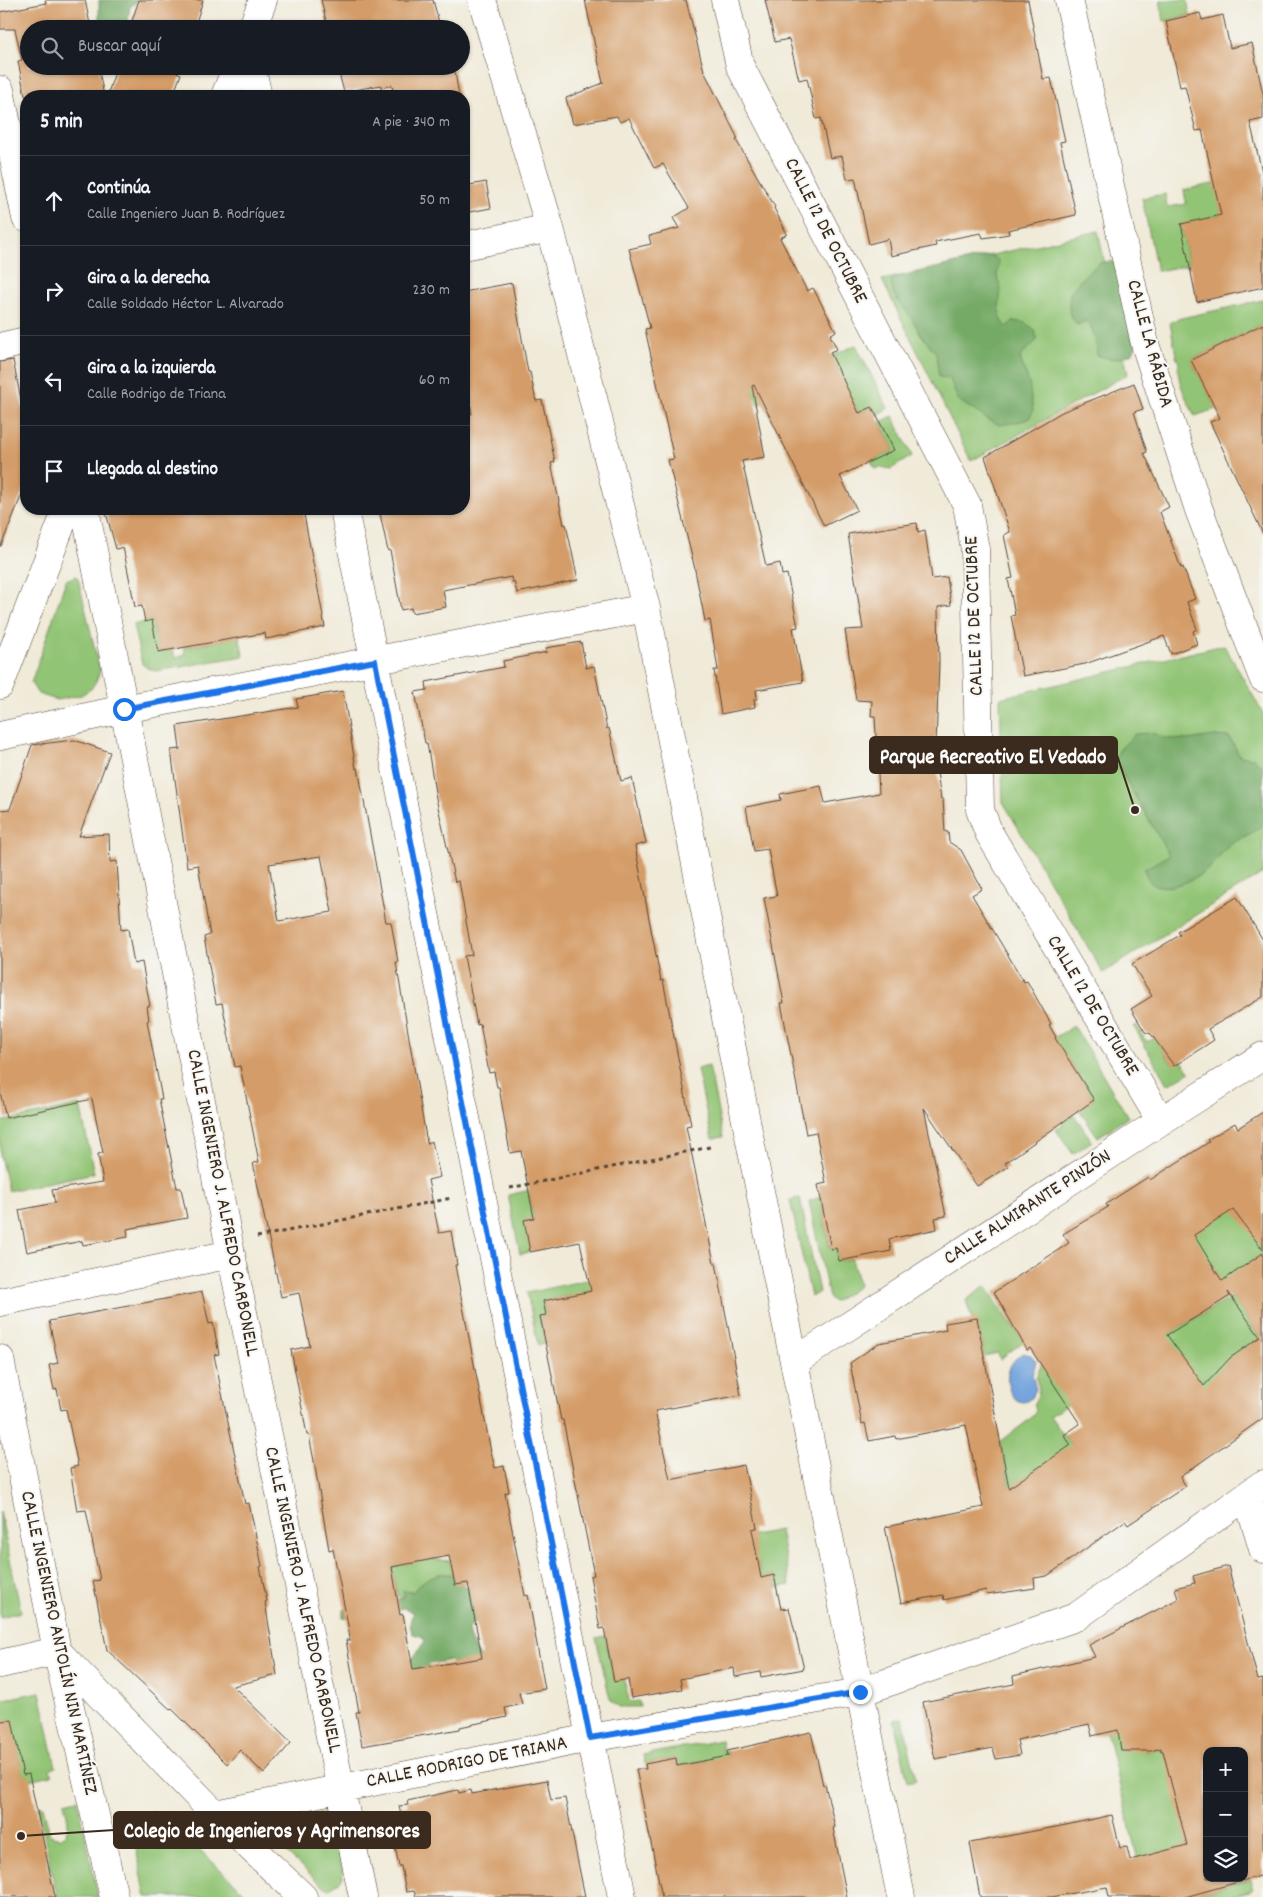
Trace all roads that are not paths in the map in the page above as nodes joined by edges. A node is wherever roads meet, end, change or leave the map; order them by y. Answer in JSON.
{"nodes":[{"id":1,"x":264,"y":0,"type":"edge"},
{"id":2,"x":482,"y":0,"type":"edge"},
{"id":3,"x":725,"y":0,"type":"edge"},
{"id":4,"x":1069,"y":0,"type":"edge"},
{"id":5,"x":256,"y":20,"type":"edge"},
{"id":6,"x":234,"y":75,"type":"edge"},
{"id":7,"x":253,"y":75,"type":"edge"},
{"id":8,"x":0,"y":90,"type":"edge"},
{"id":9,"x":228,"y":90,"type":"edge"},
{"id":10,"x":257,"y":90,"type":"edge"},
{"id":11,"x":20,"y":188,"type":"edge"},
{"id":12,"x":550,"y":228,"type":"junction"},
{"id":13,"x":470,"y":245,"type":"edge"},
{"id":14,"x":20,"y":342,"type":"edge"},
{"id":15,"x":0,"y":347,"type":"edge"},
{"id":16,"x":65,"y":515,"type":"edge"},
{"id":17,"x":86,"y":515,"type":"edge"},
{"id":18,"x":345,"y":515,"type":"edge"},
{"id":19,"x":646,"y":608,"type":"junction"},
{"id":20,"x":375,"y":661,"type":"junction"},
{"id":21,"x":1263,"y":678,"type":"edge"},
{"id":22,"x":0,"y":685,"type":"edge"},
{"id":23,"x":124,"y":709,"type":"junction"},
{"id":24,"x":0,"y":736,"type":"edge"},
{"id":25,"x":1263,"y":1056,"type":"edge"},
{"id":26,"x":1161,"y":1121,"type":"junction"},
{"id":27,"x":231,"y":1254,"type":"junction"},
{"id":28,"x":0,"y":1302,"type":"edge"},
{"id":29,"x":0,"y":1359,"type":"edge"},
{"id":30,"x":794,"y":1362,"type":"junction"},
{"id":31,"x":1255,"y":1490,"type":"edge"},
{"id":32,"x":1263,"y":1549,"type":"edge"},
{"id":33,"x":57,"y":1651,"type":"junction"},
{"id":34,"x":0,"y":1664,"type":"edge"},
{"id":35,"x":860,"y":1692,"type":"junction"},
{"id":36,"x":590,"y":1738,"type":"junction"},
{"id":37,"x":341,"y":1788,"type":"junction"},
{"id":38,"x":215,"y":1814,"type":"junction"},
{"id":39,"x":114,"y":1897,"type":"edge"},
{"id":40,"x":303,"y":1897,"type":"edge"},
{"id":41,"x":363,"y":1897,"type":"edge"},
{"id":42,"x":622,"y":1897,"type":"edge"},
{"id":43,"x":901,"y":1897,"type":"edge"}],
"edges":[{"from":1,"to":5,"type":"street"},
{"from":2,"to":12,"type":"street"},
{"from":3,"to":26,"type":"street","name":"CALLE 12 DE OCTUBRE"},
{"from":4,"to":21,"type":"street","name":"CALLE LA RÁBIDA"},
{"from":6,"to":9,"type":"street"},
{"from":7,"to":10,"type":"street"},
{"from":8,"to":11,"type":"street"},
{"from":12,"to":13,"type":"street"},
{"from":12,"to":19,"type":"street"},
{"from":14,"to":15,"type":"street"},
{"from":16,"to":22,"type":"street"},
{"from":17,"to":23,"type":"street","name":"CALLE INGENIERO J. ALFREDO CARBONELL"},
{"from":18,"to":20,"type":"street"},
{"from":19,"to":20,"type":"street"},
{"from":19,"to":30,"type":"street"},
{"from":20,"to":23,"type":"street"},
{"from":20,"to":36,"type":"street"},
{"from":23,"to":24,"type":"street"},
{"from":23,"to":27,"type":"street","name":"CALLE INGENIERO J. ALFREDO CARBONELL"},
{"from":25,"to":26,"type":"street","name":"CALLE ALMIRANTE PINZÓN"},
{"from":26,"to":30,"type":"street","name":"CALLE ALMIRANTE PINZÓN"},
{"from":27,"to":28,"type":"street"},
{"from":27,"to":37,"type":"street","name":"CALLE INGENIERO J. ALFREDO CARBONELL"},
{"from":29,"to":33,"type":"street","name":"CALLE INGENIERO ANTOLÍN NIN MARTÍNEZ"},
{"from":30,"to":35,"type":"street"},
{"from":31,"to":32,"type":"street"},
{"from":31,"to":35,"type":"street","name":"CALLE RODRIGO DE TRIANA"},
{"from":33,"to":34,"type":"street"},
{"from":33,"to":38,"type":"street"},
{"from":33,"to":39,"type":"street","name":"CALLE INGENIERO ANTOLÍN NIN MARTÍNEZ"},
{"from":35,"to":36,"type":"street","name":"CALLE RODRIGO DE TRIANA"},
{"from":35,"to":43,"type":"street"},
{"from":36,"to":37,"type":"street","name":"CALLE RODRIGO DE TRIANA"},
{"from":36,"to":42,"type":"street"},
{"from":37,"to":38,"type":"street","name":"CALLE RODRIGO DE TRIANA"},
{"from":37,"to":41,"type":"street","name":"CALLE INGENIERO J. ALFREDO CARBONELL"},
{"from":38,"to":40,"type":"street"}]}
